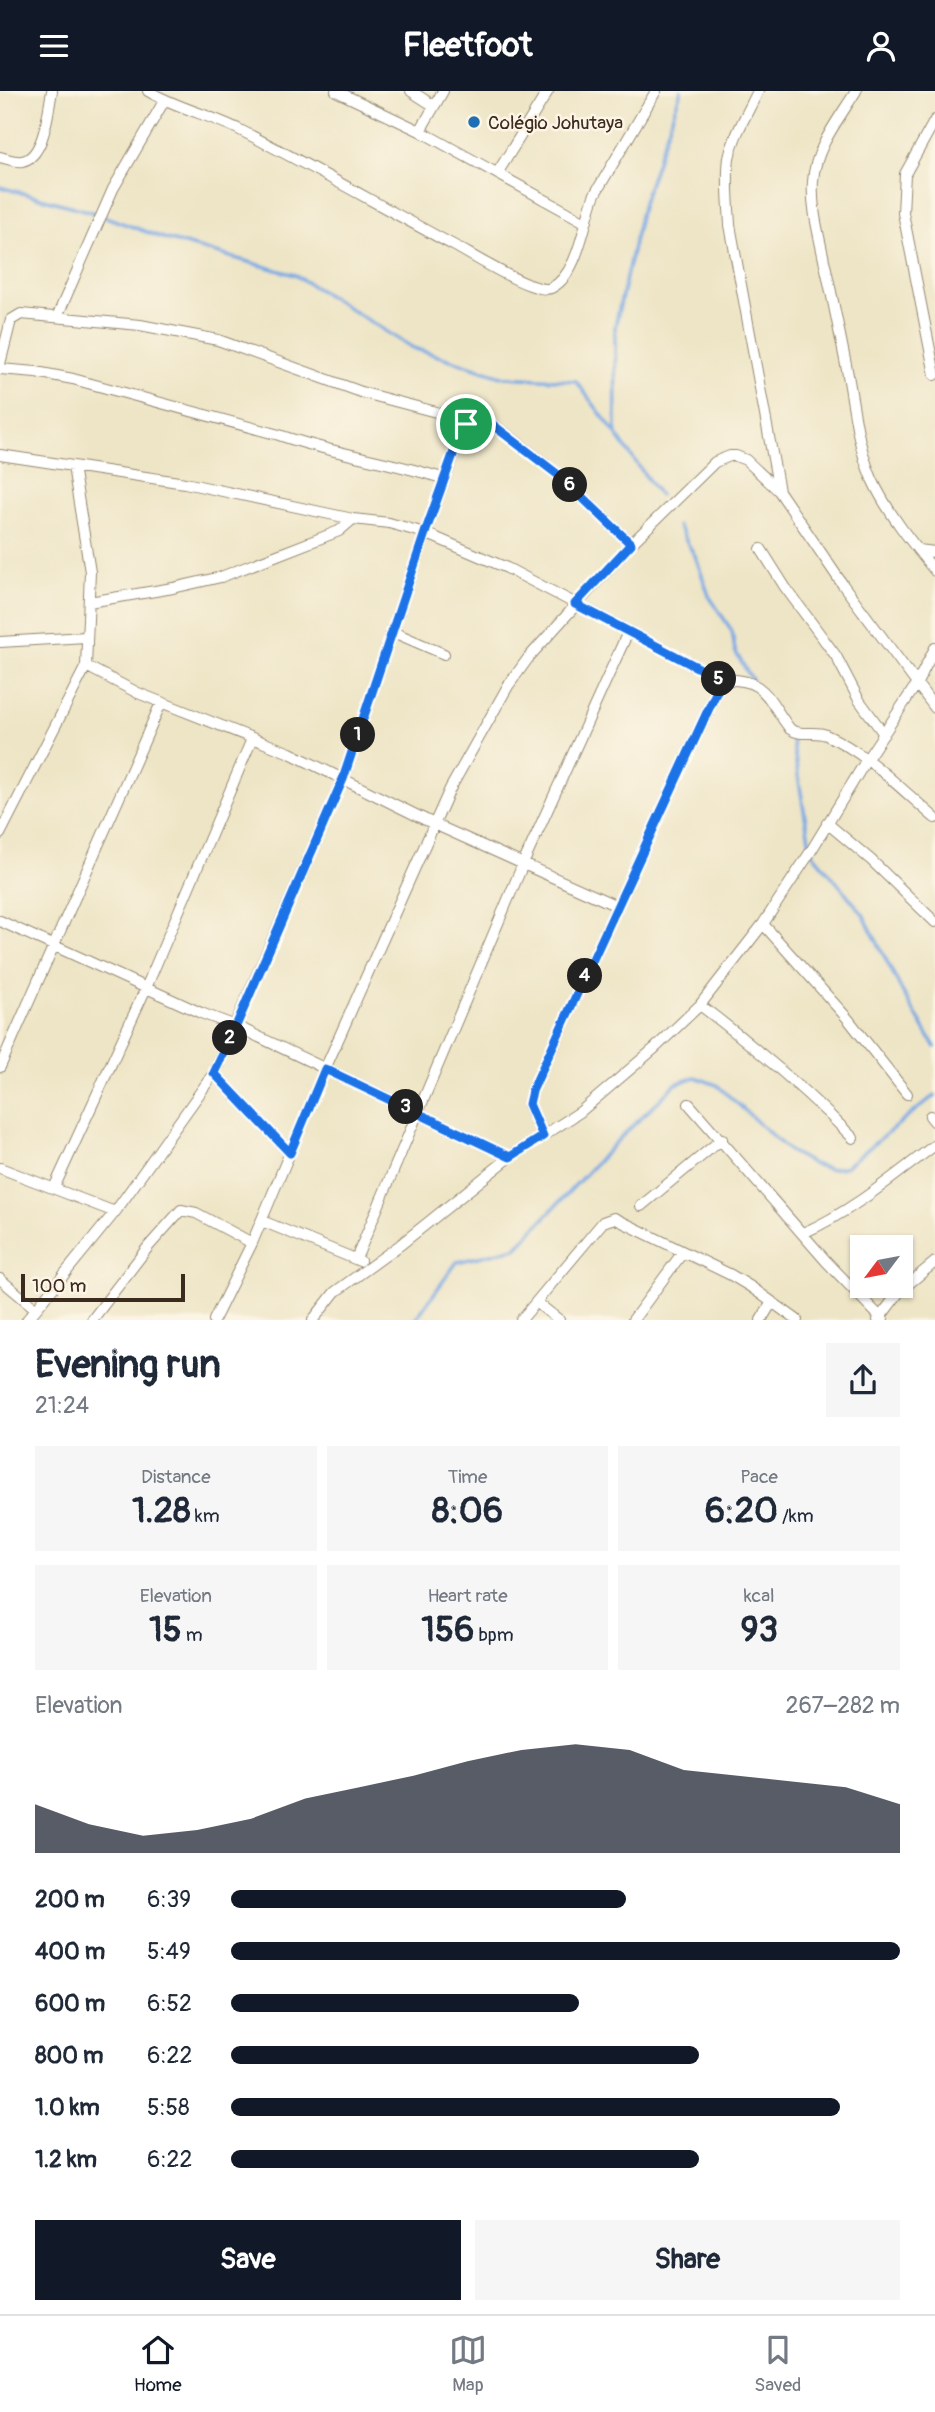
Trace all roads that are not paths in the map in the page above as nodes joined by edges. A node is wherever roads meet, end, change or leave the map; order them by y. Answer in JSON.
{"nodes":[{"id":1,"x":52,"y":91,"type":"edge"},
{"id":2,"x":148,"y":91,"type":"edge"},
{"id":3,"x":336,"y":91,"type":"edge"},
{"id":4,"x":411,"y":91,"type":"edge"},
{"id":5,"x":443,"y":91,"type":"edge"},
{"id":6,"x":548,"y":91,"type":"edge"},
{"id":7,"x":656,"y":91,"type":"edge"},
{"id":8,"x":758,"y":91,"type":"edge"},
{"id":9,"x":856,"y":91,"type":"edge"},
{"id":10,"x":164,"y":101,"type":"junction"},
{"id":11,"x":434,"y":106,"type":"junction"},
{"id":12,"x":935,"y":120,"type":"edge"},
{"id":13,"x":420,"y":131,"type":"junction"},
{"id":14,"x":0,"y":157,"type":"edge"},
{"id":15,"x":498,"y":172,"type":"junction"},
{"id":16,"x":585,"y":222,"type":"junction"},
{"id":17,"x":57,"y":317,"type":"junction"},
{"id":18,"x":0,"y":367,"type":"edge"},
{"id":19,"x":935,"y":375,"type":"edge"},
{"id":20,"x":466,"y":424,"type":"junction"},
{"id":21,"x":0,"y":455,"type":"edge"},
{"id":22,"x":73,"y":466,"type":"junction"},
{"id":23,"x":445,"y":479,"type":"junction"},
{"id":24,"x":779,"y":491,"type":"junction"},
{"id":25,"x":353,"y":519,"type":"junction"},
{"id":26,"x":425,"y":533,"type":"junction"},
{"id":27,"x":631,"y":544,"type":"junction"},
{"id":28,"x":761,"y":548,"type":"dead end"},
{"id":29,"x":918,"y":550,"type":"junction"},
{"id":30,"x":935,"y":552,"type":"edge"},
{"id":31,"x":935,"y":571,"type":"edge"},
{"id":32,"x":89,"y":602,"type":"junction"},
{"id":33,"x":575,"y":604,"type":"junction"},
{"id":34,"x":393,"y":632,"type":"junction"},
{"id":35,"x":628,"y":632,"type":"junction"},
{"id":36,"x":86,"y":638,"type":"junction"},
{"id":37,"x":0,"y":642,"type":"edge"},
{"id":38,"x":935,"y":648,"type":"edge"},
{"id":39,"x":444,"y":654,"type":"dead end"},
{"id":40,"x":86,"y":666,"type":"junction"},
{"id":41,"x":722,"y":680,"type":"junction"},
{"id":42,"x":916,"y":685,"type":"junction"},
{"id":43,"x":161,"y":703,"type":"junction"},
{"id":44,"x":935,"y":708,"type":"edge"},
{"id":45,"x":884,"y":734,"type":"junction"},
{"id":46,"x":253,"y":739,"type":"junction"},
{"id":47,"x":867,"y":759,"type":"junction"},
{"id":48,"x":343,"y":779,"type":"junction"},
{"id":49,"x":935,"y":818,"type":"edge"},
{"id":50,"x":827,"y":823,"type":"junction"},
{"id":51,"x":434,"y":824,"type":"junction"},
{"id":52,"x":0,"y":834,"type":"edge"},
{"id":53,"x":523,"y":865,"type":"junction"},
{"id":54,"x":617,"y":906,"type":"junction"},
{"id":55,"x":0,"y":921,"type":"edge"},
{"id":56,"x":935,"y":922,"type":"edge"},
{"id":57,"x":763,"y":924,"type":"junction"},
{"id":58,"x":55,"y":946,"type":"junction"},
{"id":59,"x":146,"y":988,"type":"junction"},
{"id":60,"x":700,"y":1005,"type":"junction"},
{"id":61,"x":236,"y":1026,"type":"junction"},
{"id":62,"x":0,"y":1067,"type":"edge"},
{"id":63,"x":325,"y":1069,"type":"junction"},
{"id":64,"x":214,"y":1073,"type":"junction"},
{"id":65,"x":907,"y":1094,"type":"dead end"},
{"id":66,"x":689,"y":1104,"type":"dead end"},
{"id":67,"x":418,"y":1112,"type":"junction"},
{"id":68,"x":543,"y":1136,"type":"junction"},
{"id":69,"x":853,"y":1137,"type":"dead end"},
{"id":70,"x":722,"y":1139,"type":"junction"},
{"id":71,"x":935,"y":1145,"type":"edge"},
{"id":72,"x":290,"y":1153,"type":"junction"},
{"id":73,"x":510,"y":1157,"type":"junction"},
{"id":74,"x":0,"y":1168,"type":"edge"},
{"id":75,"x":54,"y":1188,"type":"junction"},
{"id":76,"x":642,"y":1206,"type":"dead end"},
{"id":77,"x":115,"y":1212,"type":"junction"},
{"id":78,"x":262,"y":1221,"type":"junction"},
{"id":79,"x":803,"y":1233,"type":"junction"},
{"id":80,"x":252,"y":1243,"type":"junction"},
{"id":81,"x":683,"y":1252,"type":"junction"},
{"id":82,"x":356,"y":1259,"type":"junction"},
{"id":83,"x":935,"y":1262,"type":"edge"},
{"id":84,"x":370,"y":1266,"type":"junction"},
{"id":85,"x":0,"y":1279,"type":"edge"},
{"id":86,"x":536,"y":1302,"type":"junction"},
{"id":87,"x":772,"y":1302,"type":"junction"},
{"id":88,"x":36,"y":1309,"type":"junction"},
{"id":89,"x":880,"y":1319,"type":"edge"},
{"id":90,"x":27,"y":1320,"type":"edge"},
{"id":91,"x":92,"y":1320,"type":"edge"},
{"id":92,"x":214,"y":1320,"type":"edge"},
{"id":93,"x":313,"y":1320,"type":"edge"},
{"id":94,"x":521,"y":1320,"type":"edge"},
{"id":95,"x":559,"y":1320,"type":"edge"},
{"id":96,"x":633,"y":1320,"type":"edge"},
{"id":97,"x":761,"y":1320,"type":"edge"},
{"id":98,"x":797,"y":1320,"type":"edge"}],
"edges":[{"from":1,"to":14,"type":"street"},
{"from":2,"to":10,"type":"street"},
{"from":3,"to":13,"type":"street"},
{"from":4,"to":11,"type":"street"},
{"from":5,"to":11,"type":"street"},
{"from":6,"to":15,"type":"street"},
{"from":7,"to":16,"type":"street"},
{"from":8,"to":24,"type":"street"},
{"from":9,"to":29,"type":"street"},
{"from":10,"to":16,"type":"street"},
{"from":10,"to":17,"type":"street"},
{"from":11,"to":13,"type":"street"},
{"from":12,"to":19,"type":"street"},
{"from":13,"to":15,"type":"street"},
{"from":15,"to":16,"type":"street"},
{"from":17,"to":18,"type":"street"},
{"from":17,"to":20,"type":"street"},
{"from":18,"to":23,"type":"street"},
{"from":20,"to":23,"type":"street"},
{"from":20,"to":27,"type":"street"},
{"from":21,"to":22,"type":"street"},
{"from":22,"to":25,"type":"street"},
{"from":22,"to":32,"type":"street"},
{"from":23,"to":26,"type":"street"},
{"from":24,"to":27,"type":"street"},
{"from":24,"to":42,"type":"street"},
{"from":25,"to":26,"type":"street"},
{"from":25,"to":32,"type":"street"},
{"from":26,"to":33,"type":"street"},
{"from":26,"to":34,"type":"street"},
{"from":27,"to":33,"type":"street"},
{"from":28,"to":45,"type":"street"},
{"from":29,"to":30,"type":"street"},
{"from":29,"to":31,"type":"street"},
{"from":32,"to":36,"type":"street"},
{"from":33,"to":35,"type":"street"},
{"from":33,"to":51,"type":"street"},
{"from":34,"to":39,"type":"street"},
{"from":34,"to":48,"type":"street"},
{"from":35,"to":41,"type":"street"},
{"from":35,"to":53,"type":"street"},
{"from":36,"to":37,"type":"street"},
{"from":36,"to":40,"type":"street"},
{"from":38,"to":42,"type":"street"},
{"from":40,"to":43,"type":"street"},
{"from":40,"to":52,"type":"street"},
{"from":41,"to":47,"type":"street"},
{"from":41,"to":54,"type":"street"},
{"from":42,"to":44,"type":"street"},
{"from":42,"to":45,"type":"street"},
{"from":43,"to":46,"type":"street"},
{"from":43,"to":58,"type":"street"},
{"from":45,"to":47,"type":"street"},
{"from":46,"to":48,"type":"street"},
{"from":46,"to":59,"type":"street"},
{"from":47,"to":49,"type":"street"},
{"from":47,"to":50,"type":"street"},
{"from":48,"to":51,"type":"street"},
{"from":48,"to":61,"type":"street"},
{"from":50,"to":56,"type":"street"},
{"from":50,"to":57,"type":"street"},
{"from":51,"to":53,"type":"street"},
{"from":51,"to":63,"type":"street"},
{"from":53,"to":54,"type":"street"},
{"from":53,"to":67,"type":"street"},
{"from":54,"to":68,"type":"street"},
{"from":55,"to":58,"type":"street"},
{"from":57,"to":60,"type":"street"},
{"from":57,"to":65,"type":"street"},
{"from":58,"to":59,"type":"street"},
{"from":58,"to":62,"type":"street"},
{"from":59,"to":61,"type":"street"},
{"from":59,"to":75,"type":"street"},
{"from":60,"to":68,"type":"street"},
{"from":60,"to":69,"type":"street"},
{"from":61,"to":63,"type":"street"},
{"from":61,"to":64,"type":"street"},
{"from":63,"to":67,"type":"street"},
{"from":63,"to":72,"type":"street"},
{"from":64,"to":72,"type":"street"},
{"from":64,"to":77,"type":"street"},
{"from":66,"to":70,"type":"street"},
{"from":67,"to":73,"type":"street"},
{"from":67,"to":82,"type":"street"},
{"from":68,"to":73,"type":"street"},
{"from":70,"to":76,"type":"street"},
{"from":70,"to":79,"type":"street"},
{"from":71,"to":79,"type":"street"},
{"from":72,"to":78,"type":"street"},
{"from":73,"to":84,"type":"street"},
{"from":74,"to":75,"type":"street"},
{"from":75,"to":77,"type":"street"},
{"from":77,"to":88,"type":"street"},
{"from":78,"to":80,"type":"street"},
{"from":78,"to":82,"type":"street"},
{"from":79,"to":89,"type":"street"},
{"from":80,"to":91,"type":"street"},
{"from":80,"to":92,"type":"street"},
{"from":81,"to":86,"type":"street"},
{"from":81,"to":87,"type":"street"},
{"from":81,"to":96,"type":"street"},
{"from":82,"to":84,"type":"street"},
{"from":83,"to":89,"type":"street"},
{"from":84,"to":93,"type":"street"},
{"from":85,"to":88,"type":"street"},
{"from":86,"to":94,"type":"street"},
{"from":86,"to":95,"type":"street"},
{"from":87,"to":97,"type":"street"},
{"from":87,"to":98,"type":"street"},
{"from":88,"to":90,"type":"street"}]}
